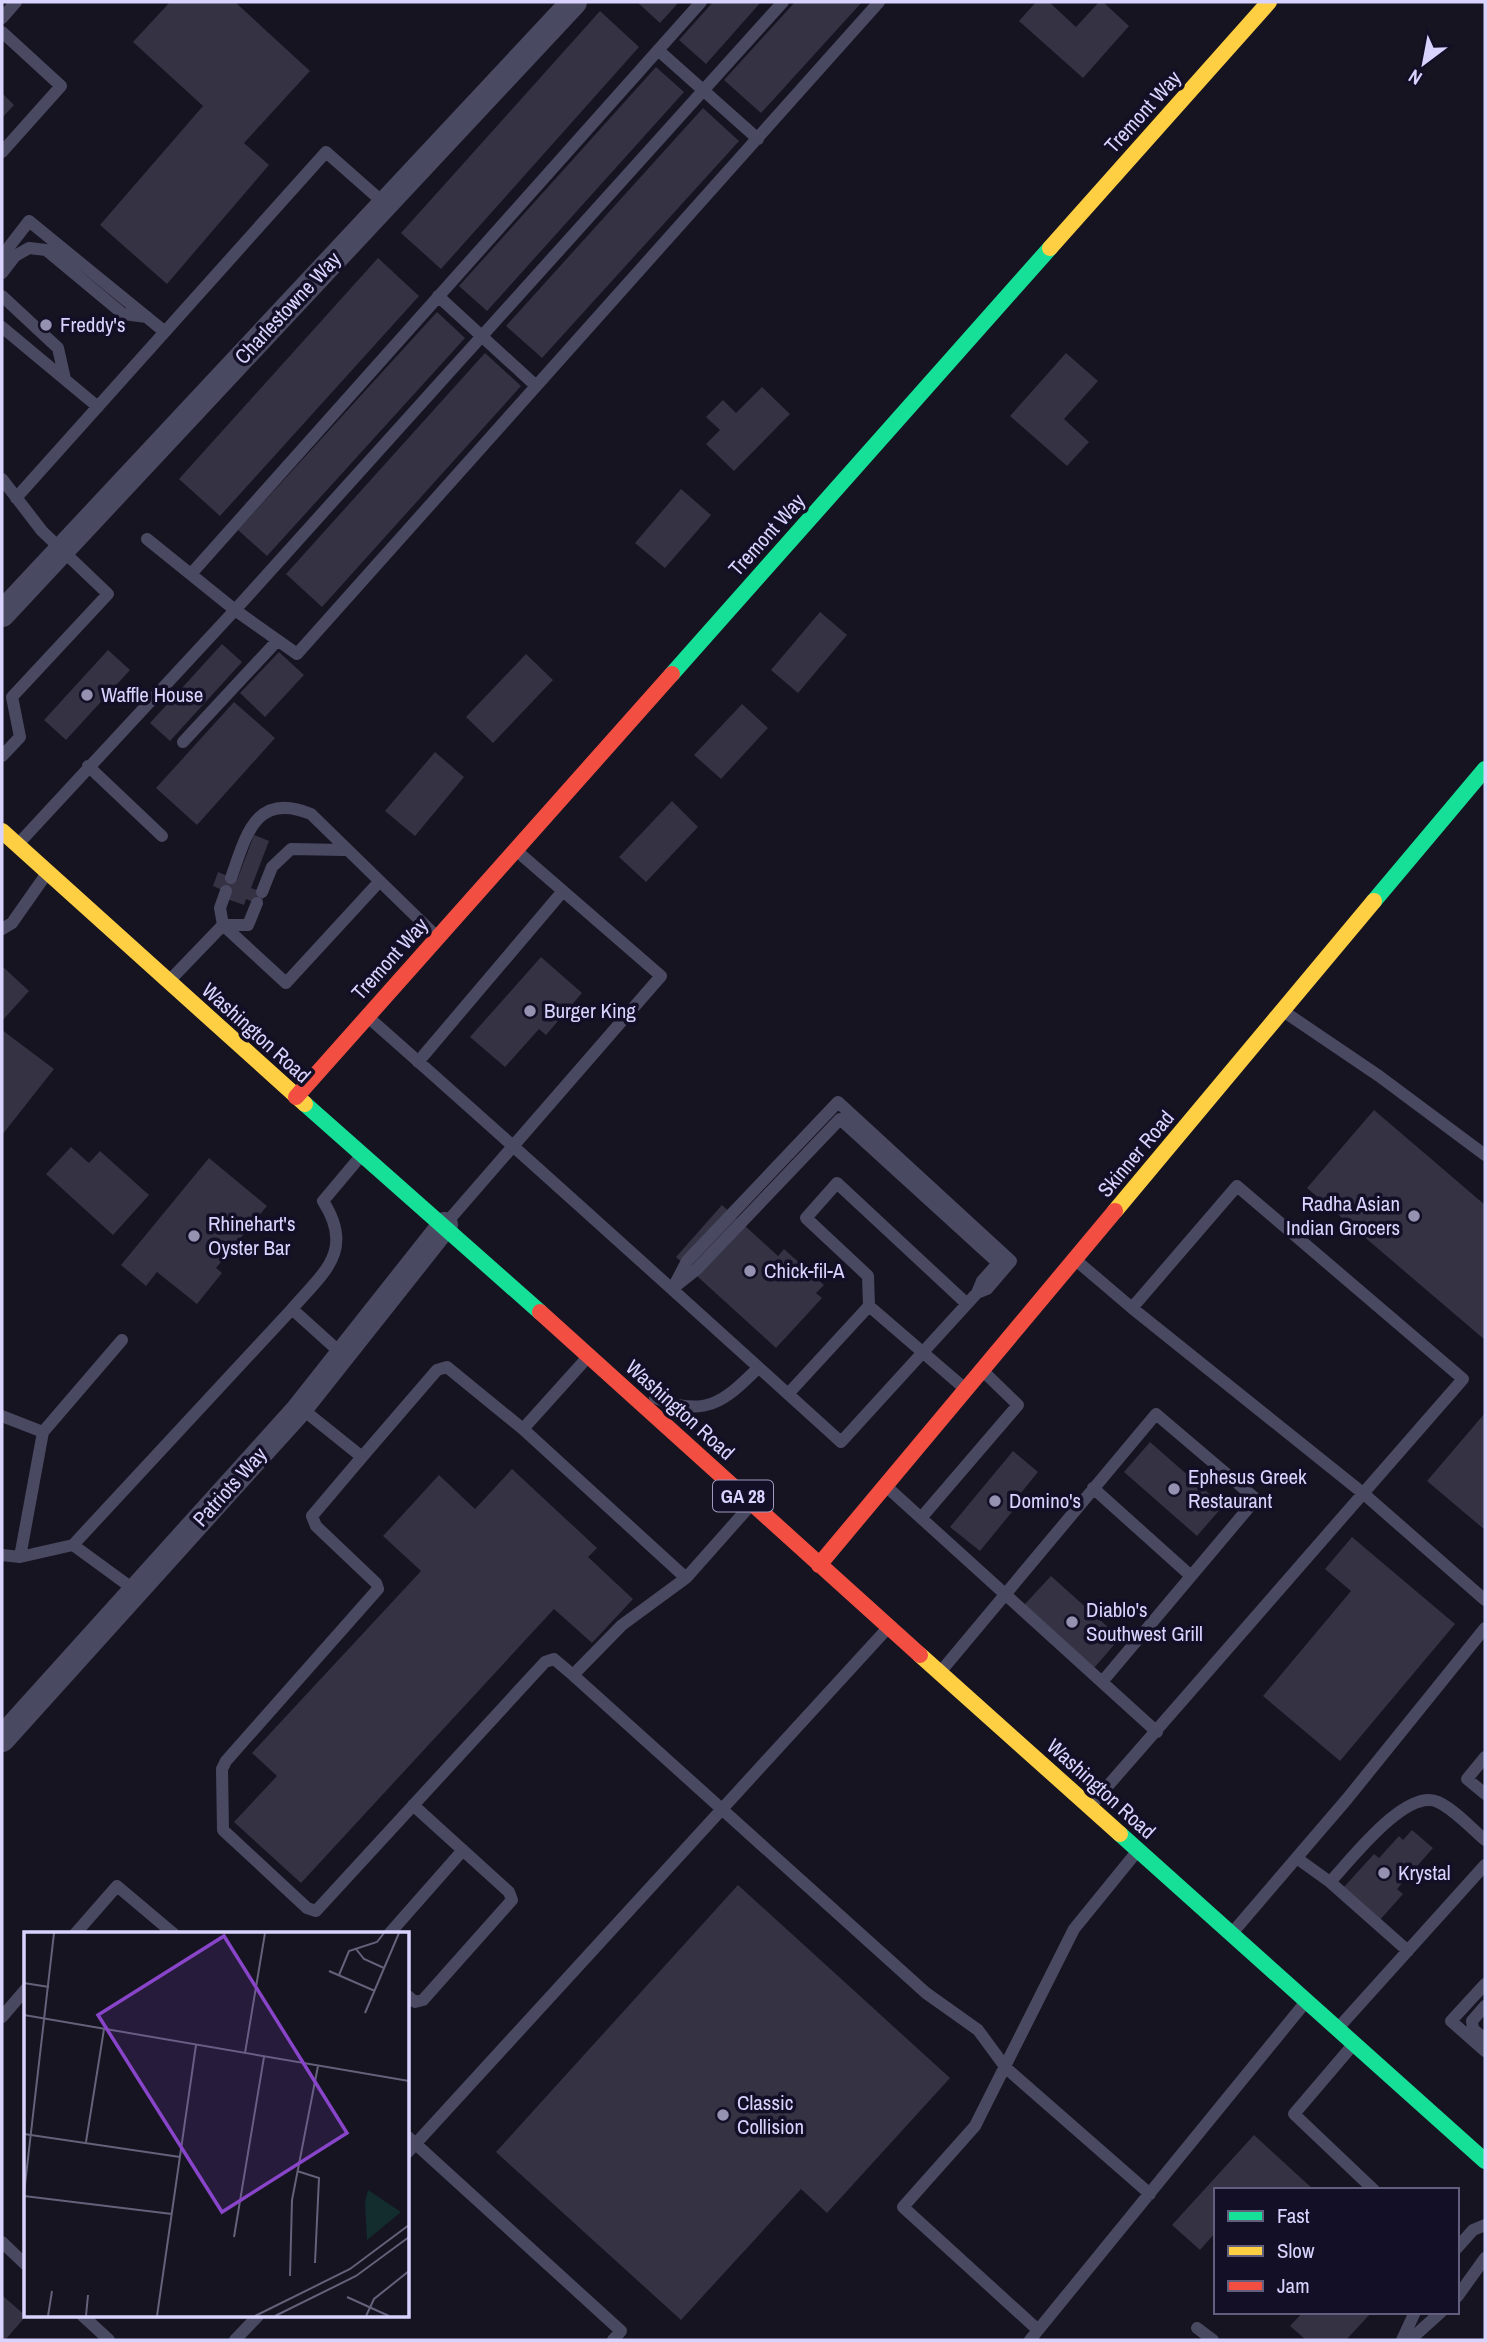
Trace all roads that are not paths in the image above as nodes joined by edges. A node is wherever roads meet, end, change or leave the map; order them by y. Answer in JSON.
{"nodes":[{"id":1,"x":16,"y":2,"type":"edge"},
{"id":2,"x":574,"y":2,"type":"edge"},
{"id":3,"x":701,"y":2,"type":"edge"},
{"id":4,"x":783,"y":2,"type":"edge"},
{"id":5,"x":879,"y":2,"type":"edge"},
{"id":6,"x":1269,"y":2,"type":"edge"},
{"id":7,"x":2,"y":18,"type":"edge"},
{"id":8,"x":2,"y":32,"type":"edge"},
{"id":9,"x":658,"y":50,"type":"junction"},
{"id":10,"x":705,"y":92,"type":"junction"},
{"id":11,"x":758,"y":139,"type":"junction"},
{"id":12,"x":2,"y":152,"type":"edge"},
{"id":13,"x":385,"y":204,"type":"junction"},
{"id":14,"x":2,"y":256,"type":"edge"},
{"id":15,"x":2,"y":273,"type":"edge"},
{"id":16,"x":2,"y":296,"type":"edge"},
{"id":17,"x":439,"y":296,"type":"junction"},
{"id":18,"x":148,"y":317,"type":"junction"},
{"id":19,"x":2,"y":327,"type":"edge"},
{"id":20,"x":165,"y":332,"type":"junction"},
{"id":21,"x":483,"y":337,"type":"junction"},
{"id":22,"x":65,"y":379,"type":"junction"},
{"id":23,"x":535,"y":385,"type":"junction"},
{"id":24,"x":98,"y":407,"type":"junction"},
{"id":25,"x":3,"y":484,"type":"edge"},
{"id":26,"x":16,"y":498,"type":"junction"},
{"id":27,"x":147,"y":539,"type":"dead end"},
{"id":28,"x":63,"y":550,"type":"junction"},
{"id":29,"x":191,"y":574,"type":"junction"},
{"id":30,"x":235,"y":610,"type":"junction"},
{"id":31,"x":2,"y":614,"type":"edge"},
{"id":32,"x":277,"y":640,"type":"junction"},
{"id":33,"x":183,"y":742,"type":"dead end"},
{"id":34,"x":2,"y":756,"type":"edge"},
{"id":35,"x":88,"y":766,"type":"junction"},
{"id":36,"x":1485,"y":769,"type":"edge"},
{"id":37,"x":2,"y":831,"type":"edge"},
{"id":38,"x":162,"y":836,"type":"dead end"},
{"id":39,"x":17,"y":845,"type":"junction"},
{"id":40,"x":345,"y":850,"type":"junction"},
{"id":41,"x":516,"y":850,"type":"junction"},
{"id":42,"x":47,"y":873,"type":"junction"},
{"id":43,"x":231,"y":878,"type":"dead end"},
{"id":44,"x":379,"y":882,"type":"junction"},
{"id":45,"x":226,"y":891,"type":"dead end"},
{"id":46,"x":563,"y":891,"type":"junction"},
{"id":47,"x":223,"y":925,"type":"junction"},
{"id":48,"x":2,"y":929,"type":"edge"},
{"id":49,"x":438,"y":937,"type":"junction"},
{"id":50,"x":168,"y":982,"type":"junction"},
{"id":51,"x":1283,"y":1011,"type":"junction"},
{"id":52,"x":367,"y":1017,"type":"junction"},
{"id":53,"x":418,"y":1062,"type":"junction"},
{"id":54,"x":296,"y":1097,"type":"junction"},
{"id":55,"x":514,"y":1145,"type":"junction"},
{"id":56,"x":363,"y":1154,"type":"junction"},
{"id":57,"x":1485,"y":1155,"type":"edge"},
{"id":58,"x":445,"y":1225,"type":"junction"},
{"id":59,"x":1075,"y":1260,"type":"junction"},
{"id":60,"x":672,"y":1290,"type":"junction"},
{"id":61,"x":967,"y":1304,"type":"junction"},
{"id":62,"x":869,"y":1306,"type":"junction"},
{"id":63,"x":1132,"y":1308,"type":"junction"},
{"id":64,"x":292,"y":1309,"type":"junction"},
{"id":65,"x":122,"y":1340,"type":"dead end"},
{"id":66,"x":923,"y":1353,"type":"junction"},
{"id":67,"x":343,"y":1355,"type":"junction"},
{"id":68,"x":593,"y":1360,"type":"junction"},
{"id":69,"x":758,"y":1368,"type":"junction"},
{"id":70,"x":982,"y":1370,"type":"junction"},
{"id":71,"x":965,"y":1389,"type":"junction"},
{"id":72,"x":788,"y":1394,"type":"junction"},
{"id":73,"x":301,"y":1408,"type":"junction"},
{"id":74,"x":2,"y":1416,"type":"edge"},
{"id":75,"x":523,"y":1429,"type":"junction"},
{"id":76,"x":43,"y":1432,"type":"junction"},
{"id":77,"x":362,"y":1457,"type":"junction"},
{"id":78,"x":885,"y":1486,"type":"junction"},
{"id":79,"x":1093,"y":1488,"type":"junction"},
{"id":80,"x":1364,"y":1494,"type":"junction"},
{"id":81,"x":752,"y":1504,"type":"junction"},
{"id":82,"x":922,"y":1518,"type":"junction"},
{"id":83,"x":73,"y":1545,"type":"junction"},
{"id":84,"x":2,"y":1555,"type":"edge"},
{"id":85,"x":20,"y":1557,"type":"junction"},
{"id":86,"x":819,"y":1565,"type":"junction"},
{"id":87,"x":1191,"y":1576,"type":"junction"},
{"id":88,"x":686,"y":1578,"type":"junction"},
{"id":89,"x":136,"y":1591,"type":"junction"},
{"id":90,"x":1004,"y":1592,"type":"junction"},
{"id":91,"x":1485,"y":1600,"type":"edge"},
{"id":92,"x":888,"y":1627,"type":"junction"},
{"id":93,"x":1485,"y":1628,"type":"edge"},
{"id":94,"x":939,"y":1673,"type":"junction"},
{"id":95,"x":573,"y":1675,"type":"junction"},
{"id":96,"x":1102,"y":1682,"type":"junction"},
{"id":97,"x":1157,"y":1732,"type":"junction"},
{"id":98,"x":2,"y":1739,"type":"edge"},
{"id":99,"x":1485,"y":1757,"type":"edge"},
{"id":100,"x":1485,"y":1794,"type":"edge"},
{"id":101,"x":414,"y":1805,"type":"junction"},
{"id":102,"x":1089,"y":1807,"type":"junction"},
{"id":103,"x":720,"y":1811,"type":"junction"},
{"id":104,"x":1485,"y":1840,"type":"edge"},
{"id":105,"x":463,"y":1850,"type":"junction"},
{"id":106,"x":1139,"y":1851,"type":"junction"},
{"id":107,"x":1298,"y":1859,"type":"junction"},
{"id":108,"x":1485,"y":1865,"type":"edge"},
{"id":109,"x":1330,"y":1882,"type":"junction"},
{"id":110,"x":77,"y":1932,"type":"edge"},
{"id":111,"x":172,"y":1932,"type":"edge"},
{"id":112,"x":391,"y":1932,"type":"edge"},
{"id":113,"x":1232,"y":1934,"type":"junction"},
{"id":114,"x":1408,"y":1951,"type":"junction"},
{"id":115,"x":1485,"y":1984,"type":"edge"},
{"id":116,"x":24,"y":1991,"type":"edge"},
{"id":117,"x":410,"y":1998,"type":"edge"},
{"id":118,"x":1307,"y":2001,"type":"junction"},
{"id":119,"x":1485,"y":2006,"type":"edge"},
{"id":120,"x":2,"y":2017,"type":"edge"},
{"id":121,"x":1338,"y":2029,"type":"junction"},
{"id":122,"x":1485,"y":2039,"type":"edge"},
{"id":123,"x":1354,"y":2043,"type":"junction"},
{"id":124,"x":1485,"y":2051,"type":"edge"},
{"id":125,"x":1006,"y":2068,"type":"junction"},
{"id":126,"x":410,"y":2144,"type":"edge"},
{"id":127,"x":1485,"y":2161,"type":"edge"},
{"id":128,"x":1372,"y":2188,"type":"edge"},
{"id":129,"x":1150,"y":2194,"type":"junction"},
{"id":130,"x":1485,"y":2225,"type":"edge"},
{"id":131,"x":2,"y":2242,"type":"edge"},
{"id":132,"x":1459,"y":2246,"type":"edge"},
{"id":133,"x":1485,"y":2258,"type":"edge"},
{"id":134,"x":24,"y":2262,"type":"edge"},
{"id":135,"x":1459,"y":2294,"type":"edge"},
{"id":136,"x":1414,"y":2314,"type":"edge"},
{"id":137,"x":1439,"y":2314,"type":"edge"},
{"id":138,"x":85,"y":2318,"type":"edge"},
{"id":139,"x":256,"y":2318,"type":"edge"},
{"id":140,"x":1197,"y":2328,"type":"dead end"},
{"id":141,"x":1034,"y":2335,"type":"edge"},
{"id":142,"x":109,"y":2340,"type":"edge"},
{"id":143,"x":235,"y":2340,"type":"edge"},
{"id":144,"x":613,"y":2340,"type":"edge"},
{"id":145,"x":1213,"y":2340,"type":"edge"},
{"id":146,"x":1402,"y":2340,"type":"edge"},
{"id":147,"x":1410,"y":2340,"type":"edge"}],
"edges":[{"from":1,"to":7,"type":"lane"},
{"from":2,"to":13,"type":"street","name":"Charlestowne Way"},
{"from":3,"to":9,"type":"lane"},
{"from":4,"to":10,"type":"lane"},
{"from":5,"to":11,"type":"lane"},
{"from":6,"to":41,"type":"street","name":"Tremont Way"},
{"from":8,"to":12,"type":"lane"},
{"from":9,"to":10,"type":"lane"},
{"from":9,"to":17,"type":"lane"},
{"from":10,"to":11,"type":"lane"},
{"from":10,"to":21,"type":"lane"},
{"from":11,"to":23,"type":"lane"},
{"from":13,"to":20,"type":"lane"},
{"from":13,"to":28,"type":"street","name":"Charlestowne Way"},
{"from":14,"to":18,"type":"lane"},
{"from":15,"to":18,"type":"lane"},
{"from":16,"to":22,"type":"lane"},
{"from":17,"to":21,"type":"lane"},
{"from":17,"to":29,"type":"lane"},
{"from":18,"to":20,"type":"lane"},
{"from":19,"to":22,"type":"lane"},
{"from":20,"to":24,"type":"lane"},
{"from":21,"to":23,"type":"lane"},
{"from":21,"to":30,"type":"lane"},
{"from":22,"to":24,"type":"lane"},
{"from":23,"to":32,"type":"lane"},
{"from":24,"to":26,"type":"lane"},
{"from":25,"to":26,"type":"lane"},
{"from":26,"to":28,"type":"lane"},
{"from":27,"to":29,"type":"lane"},
{"from":28,"to":31,"type":"street","name":"Charlestowne Way"},
{"from":28,"to":34,"type":"lane"},
{"from":29,"to":30,"type":"lane"},
{"from":30,"to":32,"type":"lane"},
{"from":30,"to":35,"type":"lane"},
{"from":32,"to":33,"type":"lane"},
{"from":35,"to":38,"type":"lane"},
{"from":35,"to":39,"type":"lane"},
{"from":36,"to":51,"type":"street","name":"Skinner Road"},
{"from":37,"to":39,"type":"street","name":"Washington Road","number":"GA 28"},
{"from":39,"to":42,"type":"street","name":"Washington Road","number":"GA 28"},
{"from":40,"to":43,"type":"lane"},
{"from":40,"to":44,"type":"lane"},
{"from":40,"to":47,"type":"lane"},
{"from":41,"to":46,"type":"lane"},
{"from":41,"to":49,"type":"street","name":"Tremont Way"},
{"from":42,"to":48,"type":"lane"},
{"from":42,"to":50,"type":"street","name":"Washington Road","number":"GA 28"},
{"from":44,"to":47,"type":"lane"},
{"from":44,"to":49,"type":"lane"},
{"from":45,"to":47,"type":"lane"},
{"from":46,"to":53,"type":"lane"},
{"from":46,"to":55,"type":"lane"},
{"from":47,"to":50,"type":"lane"},
{"from":49,"to":52,"type":"street","name":"Tremont Way"},
{"from":50,"to":54,"type":"street","name":"Washington Road","number":"GA 28"},
{"from":51,"to":57,"type":"lane"},
{"from":51,"to":59,"type":"street","name":"Skinner Road"},
{"from":52,"to":53,"type":"lane"},
{"from":52,"to":54,"type":"street","name":"Tremont Way"},
{"from":53,"to":55,"type":"lane"},
{"from":54,"to":56,"type":"street","name":"Washington Road","number":"GA 28"},
{"from":55,"to":58,"type":"lane"},
{"from":55,"to":60,"type":"lane"},
{"from":56,"to":58,"type":"street","name":"Washington Road","number":"GA 28"},
{"from":56,"to":64,"type":"lane"},
{"from":58,"to":67,"type":"street","name":"Patriots Way"},
{"from":58,"to":68,"type":"street","name":"Washington Road","number":"GA 28"},
{"from":59,"to":63,"type":"lane"},
{"from":59,"to":70,"type":"street","name":"Skinner Road"},
{"from":60,"to":61,"type":"lane"},
{"from":60,"to":69,"type":"lane"},
{"from":61,"to":62,"type":"lane"},
{"from":61,"to":66,"type":"lane"},
{"from":62,"to":66,"type":"lane"},
{"from":62,"to":72,"type":"lane"},
{"from":63,"to":80,"type":"lane"},
{"from":63,"to":80,"type":"lane"},
{"from":64,"to":67,"type":"lane"},
{"from":64,"to":83,"type":"lane"},
{"from":65,"to":76,"type":"lane"},
{"from":66,"to":71,"type":"lane"},
{"from":66,"to":72,"type":"lane"},
{"from":67,"to":73,"type":"street","name":"Patriots Way"},
{"from":68,"to":69,"type":"lane"},
{"from":68,"to":75,"type":"lane"},
{"from":68,"to":81,"type":"street","name":"Washington Road","number":"GA 28"},
{"from":69,"to":72,"type":"lane"},
{"from":70,"to":71,"type":"street","name":"Skinner Road"},
{"from":70,"to":82,"type":"lane"},
{"from":71,"to":78,"type":"street","name":"Skinner Road"},
{"from":73,"to":77,"type":"lane"},
{"from":73,"to":89,"type":"street","name":"Patriots Way"},
{"from":74,"to":76,"type":"lane"},
{"from":75,"to":77,"type":"lane"},
{"from":75,"to":88,"type":"lane"},
{"from":76,"to":85,"type":"lane"},
{"from":77,"to":101,"type":"lane"},
{"from":78,"to":82,"type":"lane"},
{"from":78,"to":86,"type":"street","name":"Skinner Road"},
{"from":79,"to":87,"type":"lane"},
{"from":79,"to":87,"type":"lane"},
{"from":79,"to":90,"type":"lane"},
{"from":80,"to":91,"type":"lane"},
{"from":80,"to":97,"type":"lane"},
{"from":81,"to":86,"type":"street","name":"Washington Road","number":"GA 28"},
{"from":81,"to":88,"type":"lane"},
{"from":82,"to":90,"type":"lane"},
{"from":83,"to":85,"type":"lane"},
{"from":83,"to":89,"type":"lane"},
{"from":84,"to":85,"type":"lane"},
{"from":86,"to":92,"type":"street","name":"Washington Road","number":"GA 28"},
{"from":87,"to":96,"type":"lane"},
{"from":88,"to":95,"type":"lane"},
{"from":89,"to":98,"type":"street","name":"Patriots Way"},
{"from":90,"to":94,"type":"lane"},
{"from":90,"to":96,"type":"lane"},
{"from":92,"to":94,"type":"street","name":"Washington Road","number":"GA 28"},
{"from":92,"to":103,"type":"lane"},
{"from":93,"to":107,"type":"lane"},
{"from":94,"to":102,"type":"street","name":"Washington Road","number":"GA 28"},
{"from":95,"to":101,"type":"lane"},
{"from":95,"to":103,"type":"lane"},
{"from":96,"to":97,"type":"lane"},
{"from":97,"to":102,"type":"lane"},
{"from":99,"to":100,"type":"lane"},
{"from":101,"to":105,"type":"lane"},
{"from":102,"to":106,"type":"street","name":"Washington Road","number":"GA 28"},
{"from":103,"to":125,"type":"lane"},
{"from":103,"to":126,"type":"lane"},
{"from":104,"to":109,"type":"lane"},
{"from":105,"to":112,"type":"lane"},
{"from":105,"to":117,"type":"lane"},
{"from":106,"to":113,"type":"street","name":"Washington Road","number":"GA 28"},
{"from":106,"to":125,"type":"lane"},
{"from":107,"to":109,"type":"lane"},
{"from":107,"to":113,"type":"lane"},
{"from":108,"to":114,"type":"lane"},
{"from":109,"to":114,"type":"lane"},
{"from":110,"to":111,"type":"lane"},
{"from":113,"to":118,"type":"street","name":"Washington Road","number":"GA 28"},
{"from":114,"to":121,"type":"lane"},
{"from":115,"to":124,"type":"lane"},
{"from":116,"to":120,"type":"lane"},
{"from":118,"to":121,"type":"street","name":"Washington Road","number":"GA 28"},
{"from":118,"to":129,"type":"lane"},
{"from":119,"to":122,"type":"lane"},
{"from":121,"to":123,"type":"street","name":"Washington Road","number":"GA 28"},
{"from":123,"to":127,"type":"street","name":"Washington Road","number":"GA 28"},
{"from":123,"to":128,"type":"lane"},
{"from":125,"to":129,"type":"lane"},
{"from":125,"to":141,"type":"lane"},
{"from":126,"to":144,"type":"lane"},
{"from":129,"to":141,"type":"lane"},
{"from":130,"to":132,"type":"lane"},
{"from":131,"to":134,"type":"lane"},
{"from":133,"to":135,"type":"lane"},
{"from":136,"to":146,"type":"lane"},
{"from":137,"to":147,"type":"lane"},
{"from":138,"to":142,"type":"lane"},
{"from":139,"to":143,"type":"lane"},
{"from":140,"to":145,"type":"lane"}]}
